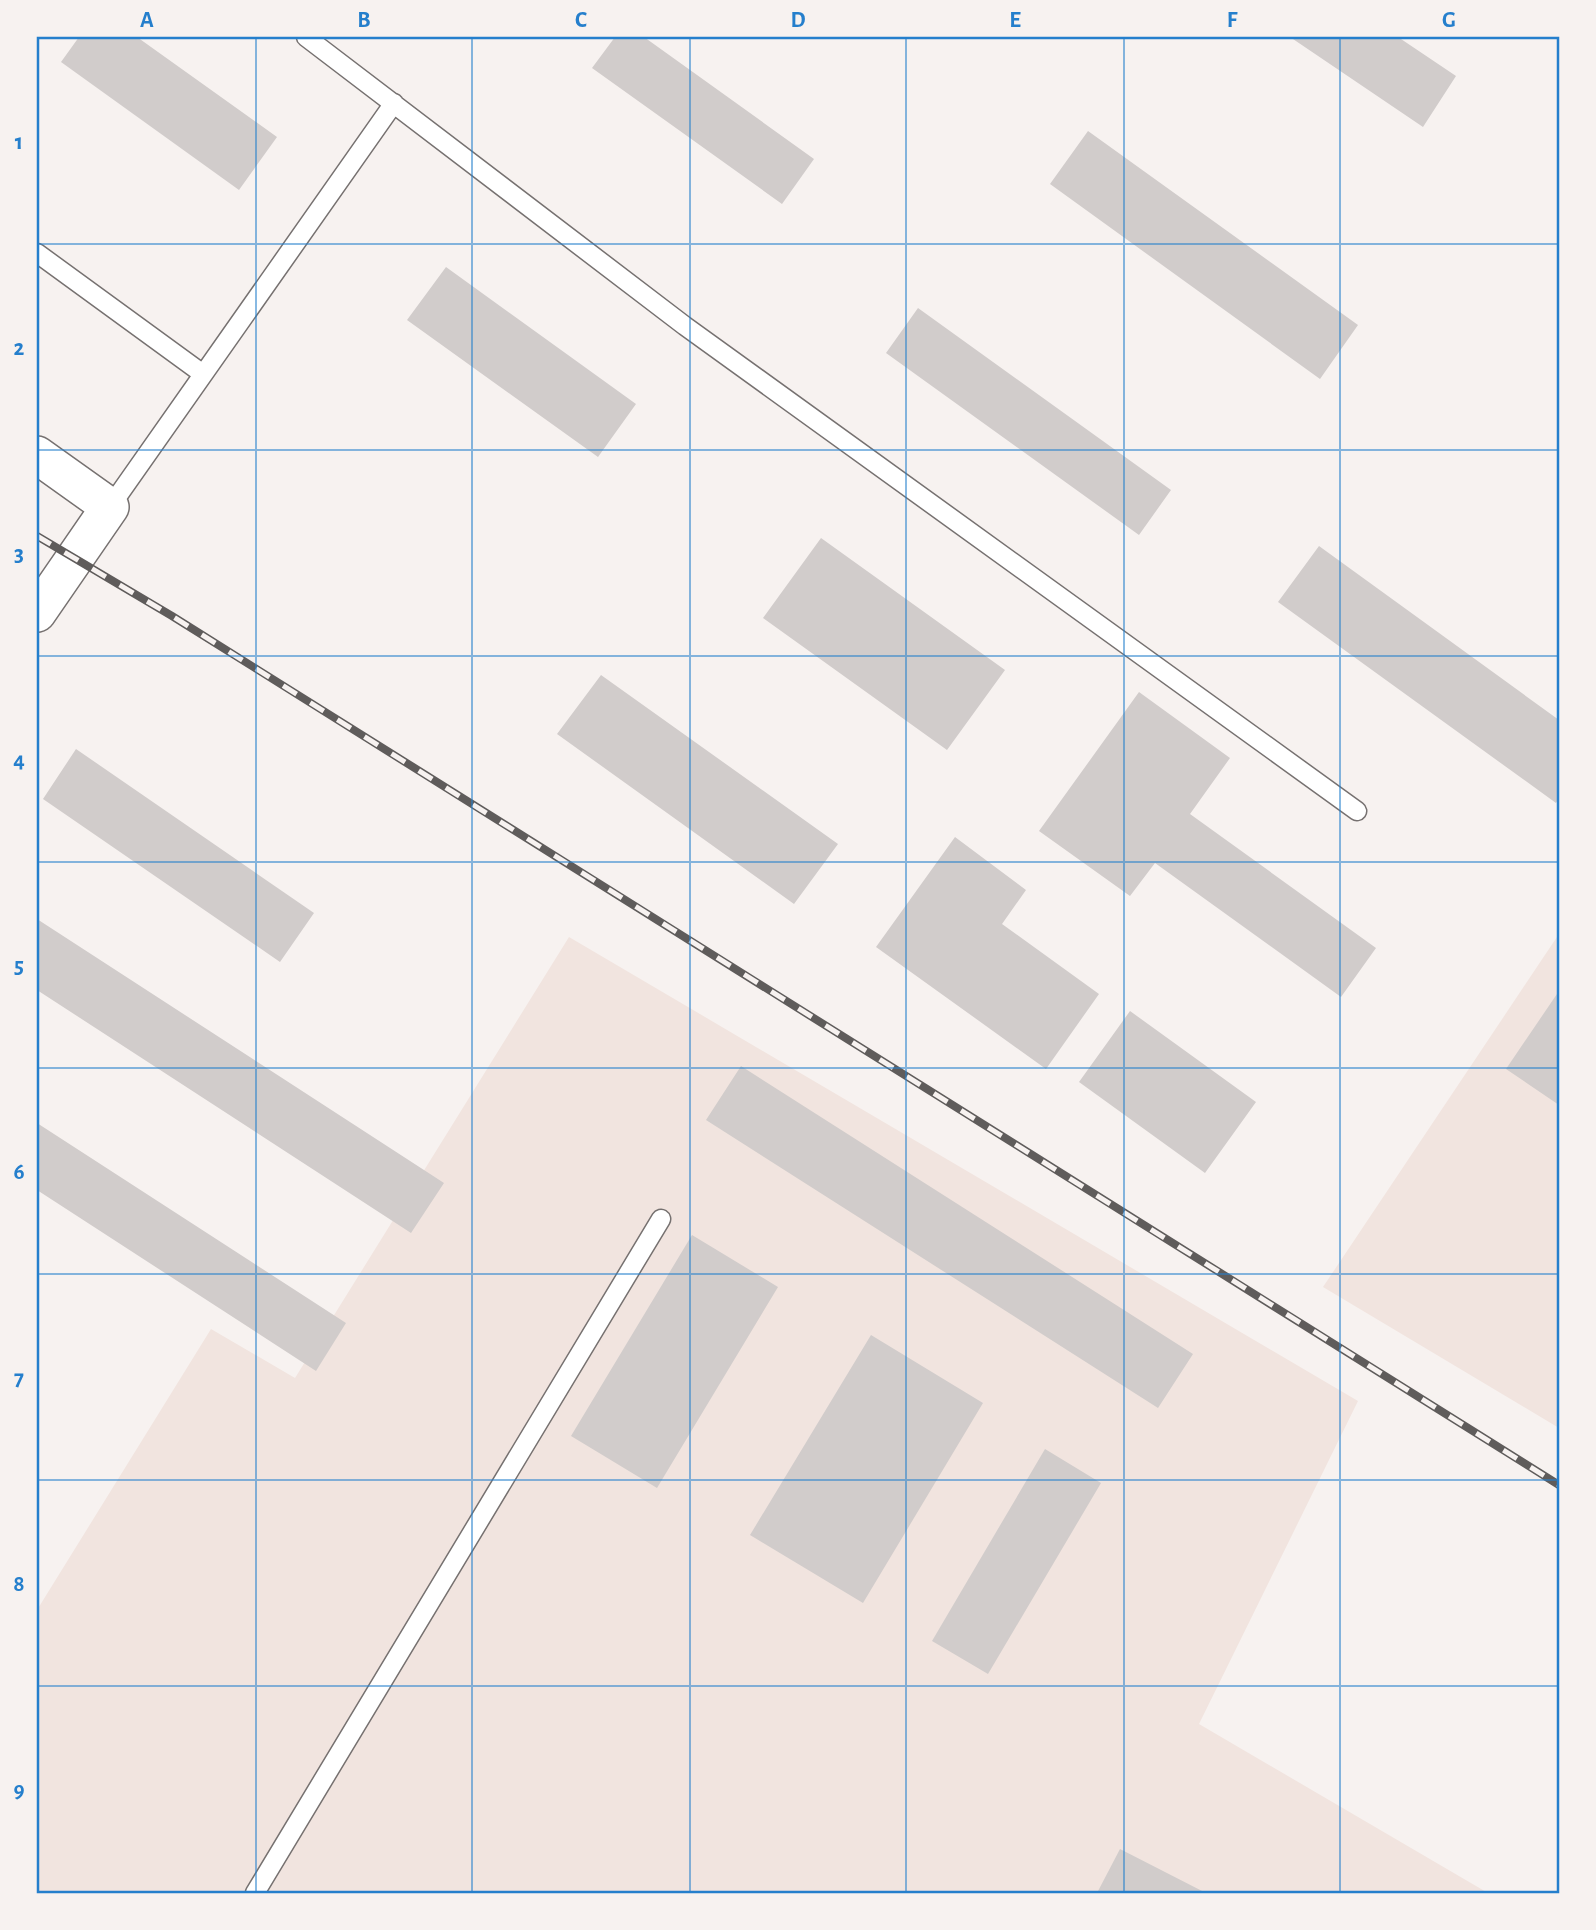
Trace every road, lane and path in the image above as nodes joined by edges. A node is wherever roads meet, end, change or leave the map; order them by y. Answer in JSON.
{"nodes":[{"id":1,"x":306,"y":37,"type":"edge"},
{"id":2,"x":394,"y":103,"type":"junction"},
{"id":3,"x":37,"y":253,"type":"edge"},
{"id":4,"x":203,"y":374,"type":"junction"},
{"id":5,"x":37,"y":455,"type":"edge"},
{"id":6,"x":110,"y":507,"type":"junction"},
{"id":7,"x":37,"y":613,"type":"edge"},
{"id":8,"x":1357,"y":811,"type":"dead end"},
{"id":9,"x":661,"y":1219,"type":"dead end"},
{"id":10,"x":255,"y":1893,"type":"edge"}],
"edges":[{"from":1,"to":2,"type":"lane"},
{"from":2,"to":4,"type":"lane"},
{"from":2,"to":8,"type":"lane"},
{"from":3,"to":4,"type":"lane"},
{"from":4,"to":6,"type":"lane"},
{"from":5,"to":6,"type":"street"},
{"from":6,"to":7,"type":"street"},
{"from":9,"to":10,"type":"lane"}]}
